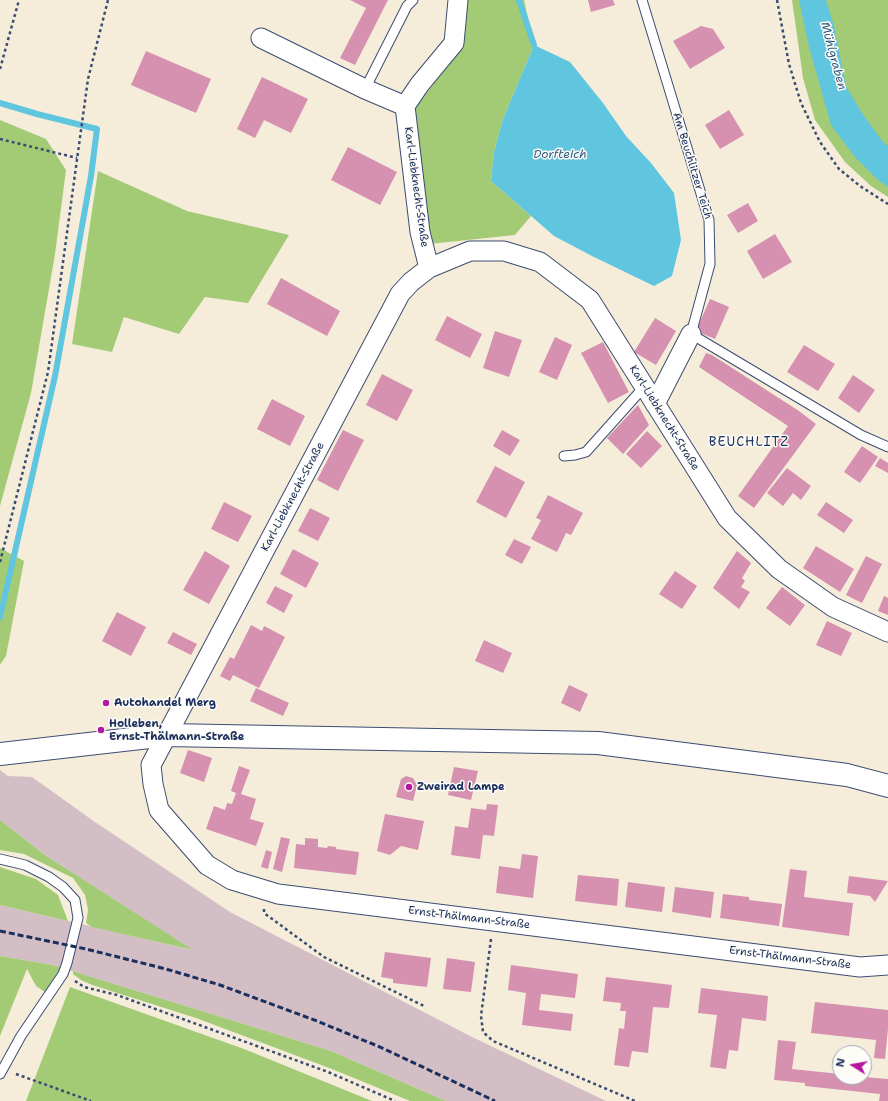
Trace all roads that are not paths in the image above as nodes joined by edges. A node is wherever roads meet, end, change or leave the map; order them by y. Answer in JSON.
{"nodes":[{"id":1,"x":413,"y":0,"type":"edge"},
{"id":2,"x":458,"y":0,"type":"edge"},
{"id":3,"x":642,"y":0,"type":"edge"},
{"id":4,"x":261,"y":38,"type":"dead end"},
{"id":5,"x":365,"y":89,"type":"junction"},
{"id":6,"x":405,"y":106,"type":"junction"},
{"id":7,"x":429,"y":268,"type":"junction"},
{"id":8,"x":690,"y":334,"type":"junction"},
{"id":9,"x":644,"y":387,"type":"junction"},
{"id":10,"x":655,"y":404,"type":"junction"},
{"id":11,"x":888,"y":446,"type":"edge"},
{"id":12,"x":564,"y":456,"type":"dead end"},
{"id":13,"x":888,"y":632,"type":"edge"},
{"id":14,"x":167,"y":735,"type":"junction"},
{"id":15,"x":0,"y":754,"type":"edge"},
{"id":16,"x":888,"y":786,"type":"edge"},
{"id":17,"x":0,"y":859,"type":"edge"},
{"id":18,"x":888,"y":965,"type":"edge"},
{"id":19,"x":1,"y":1071,"type":"edge"}],
"edges":[{"from":1,"to":5,"type":"lane"},
{"from":2,"to":6,"type":"street"},
{"from":3,"to":8,"type":"lane","name":"Am Beuchlitzer Teich"},
{"from":4,"to":5,"type":"street"},
{"from":5,"to":6,"type":"street"},
{"from":6,"to":7,"type":"street","name":"Karl-Liebknecht-Straße"},
{"from":7,"to":9,"type":"street","name":"Karl-Liebknecht-Straße"},
{"from":7,"to":14,"type":"street","name":"Karl-Liebknecht-Straße"},
{"from":8,"to":10,"type":"street","name":"Am Beuchlitzer Teich"},
{"from":8,"to":11,"type":"lane"},
{"from":9,"to":10,"type":"street","name":"Karl-Liebknecht-Straße"},
{"from":9,"to":12,"type":"lane"},
{"from":10,"to":13,"type":"street","name":"Karl-Liebknecht-Straße"},
{"from":14,"to":15,"type":"main road"},
{"from":14,"to":16,"type":"main road"},
{"from":14,"to":18,"type":"street","name":"Ernst-Thälmann-Straße"},
{"from":17,"to":19,"type":"lane"}]}
